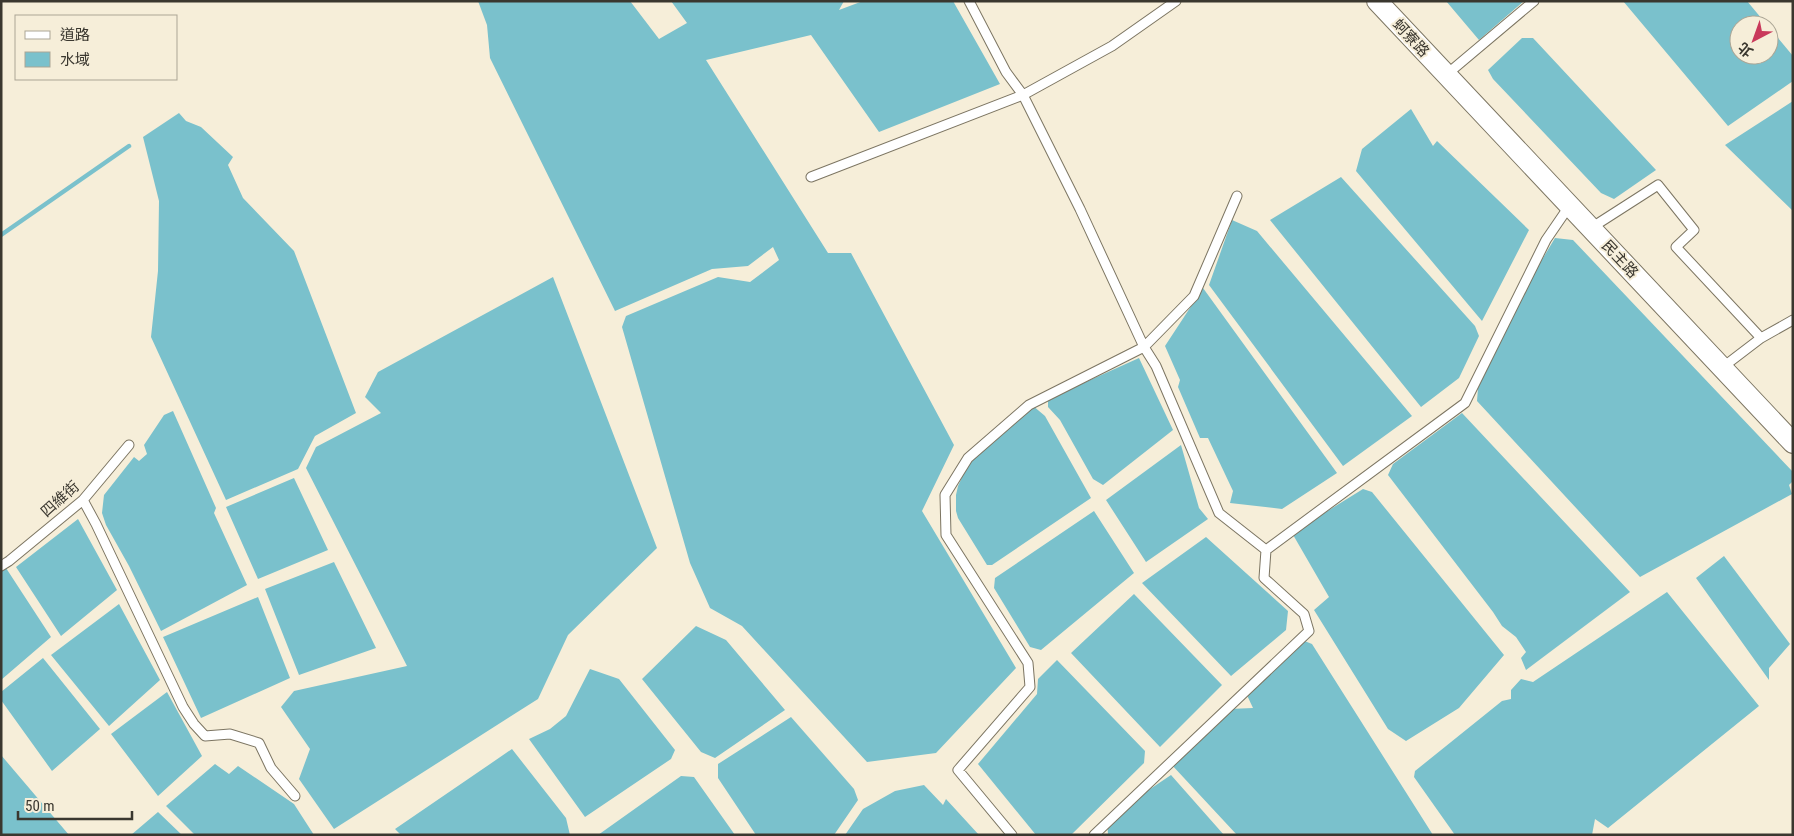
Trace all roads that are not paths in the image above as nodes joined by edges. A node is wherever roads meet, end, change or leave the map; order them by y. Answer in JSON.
{"nodes":[{"id":1,"x":969,"y":1,"type":"edge"},
{"id":2,"x":1176,"y":1,"type":"edge"},
{"id":3,"x":1376,"y":1,"type":"edge"},
{"id":4,"x":1534,"y":1,"type":"edge"},
{"id":5,"x":1446,"y":75,"type":"junction"},
{"id":6,"x":1023,"y":95,"type":"junction"},
{"id":7,"x":811,"y":177,"type":"dead end"},
{"id":8,"x":1237,"y":196,"type":"dead end"},
{"id":9,"x":1570,"y":205,"type":"junction"},
{"id":10,"x":1591,"y":228,"type":"junction"},
{"id":11,"x":1793,"y":320,"type":"edge"},
{"id":12,"x":1761,"y":338,"type":"junction"},
{"id":13,"x":1144,"y":347,"type":"junction"},
{"id":14,"x":1723,"y":368,"type":"junction"},
{"id":15,"x":1793,"y":444,"type":"edge"},
{"id":16,"x":129,"y":445,"type":"dead end"},
{"id":17,"x":83,"y":500,"type":"junction"},
{"id":18,"x":1266,"y":550,"type":"junction"},
{"id":19,"x":1,"y":566,"type":"edge"},
{"id":20,"x":295,"y":796,"type":"dead end"},
{"id":21,"x":1012,"y":835,"type":"edge"},
{"id":22,"x":1094,"y":835,"type":"edge"}],
"edges":[{"from":1,"to":6,"type":"lane"},
{"from":2,"to":6,"type":"lane"},
{"from":3,"to":5,"type":"street","name":"蚵寮路"},
{"from":4,"to":5,"type":"lane"},
{"from":5,"to":9,"type":"street","name":"民主路"},
{"from":6,"to":7,"type":"lane"},
{"from":6,"to":13,"type":"lane"},
{"from":8,"to":13,"type":"lane"},
{"from":9,"to":10,"type":"street","name":"民主路"},
{"from":9,"to":18,"type":"lane"},
{"from":10,"to":12,"type":"lane"},
{"from":10,"to":14,"type":"street","name":"民主路"},
{"from":11,"to":12,"type":"lane"},
{"from":12,"to":14,"type":"lane"},
{"from":13,"to":18,"type":"lane"},
{"from":13,"to":21,"type":"lane"},
{"from":14,"to":15,"type":"street","name":"民主路"},
{"from":16,"to":17,"type":"lane","name":"四維街"},
{"from":17,"to":19,"type":"lane","name":"四維街"},
{"from":17,"to":20,"type":"lane"},
{"from":18,"to":22,"type":"lane"}]}
